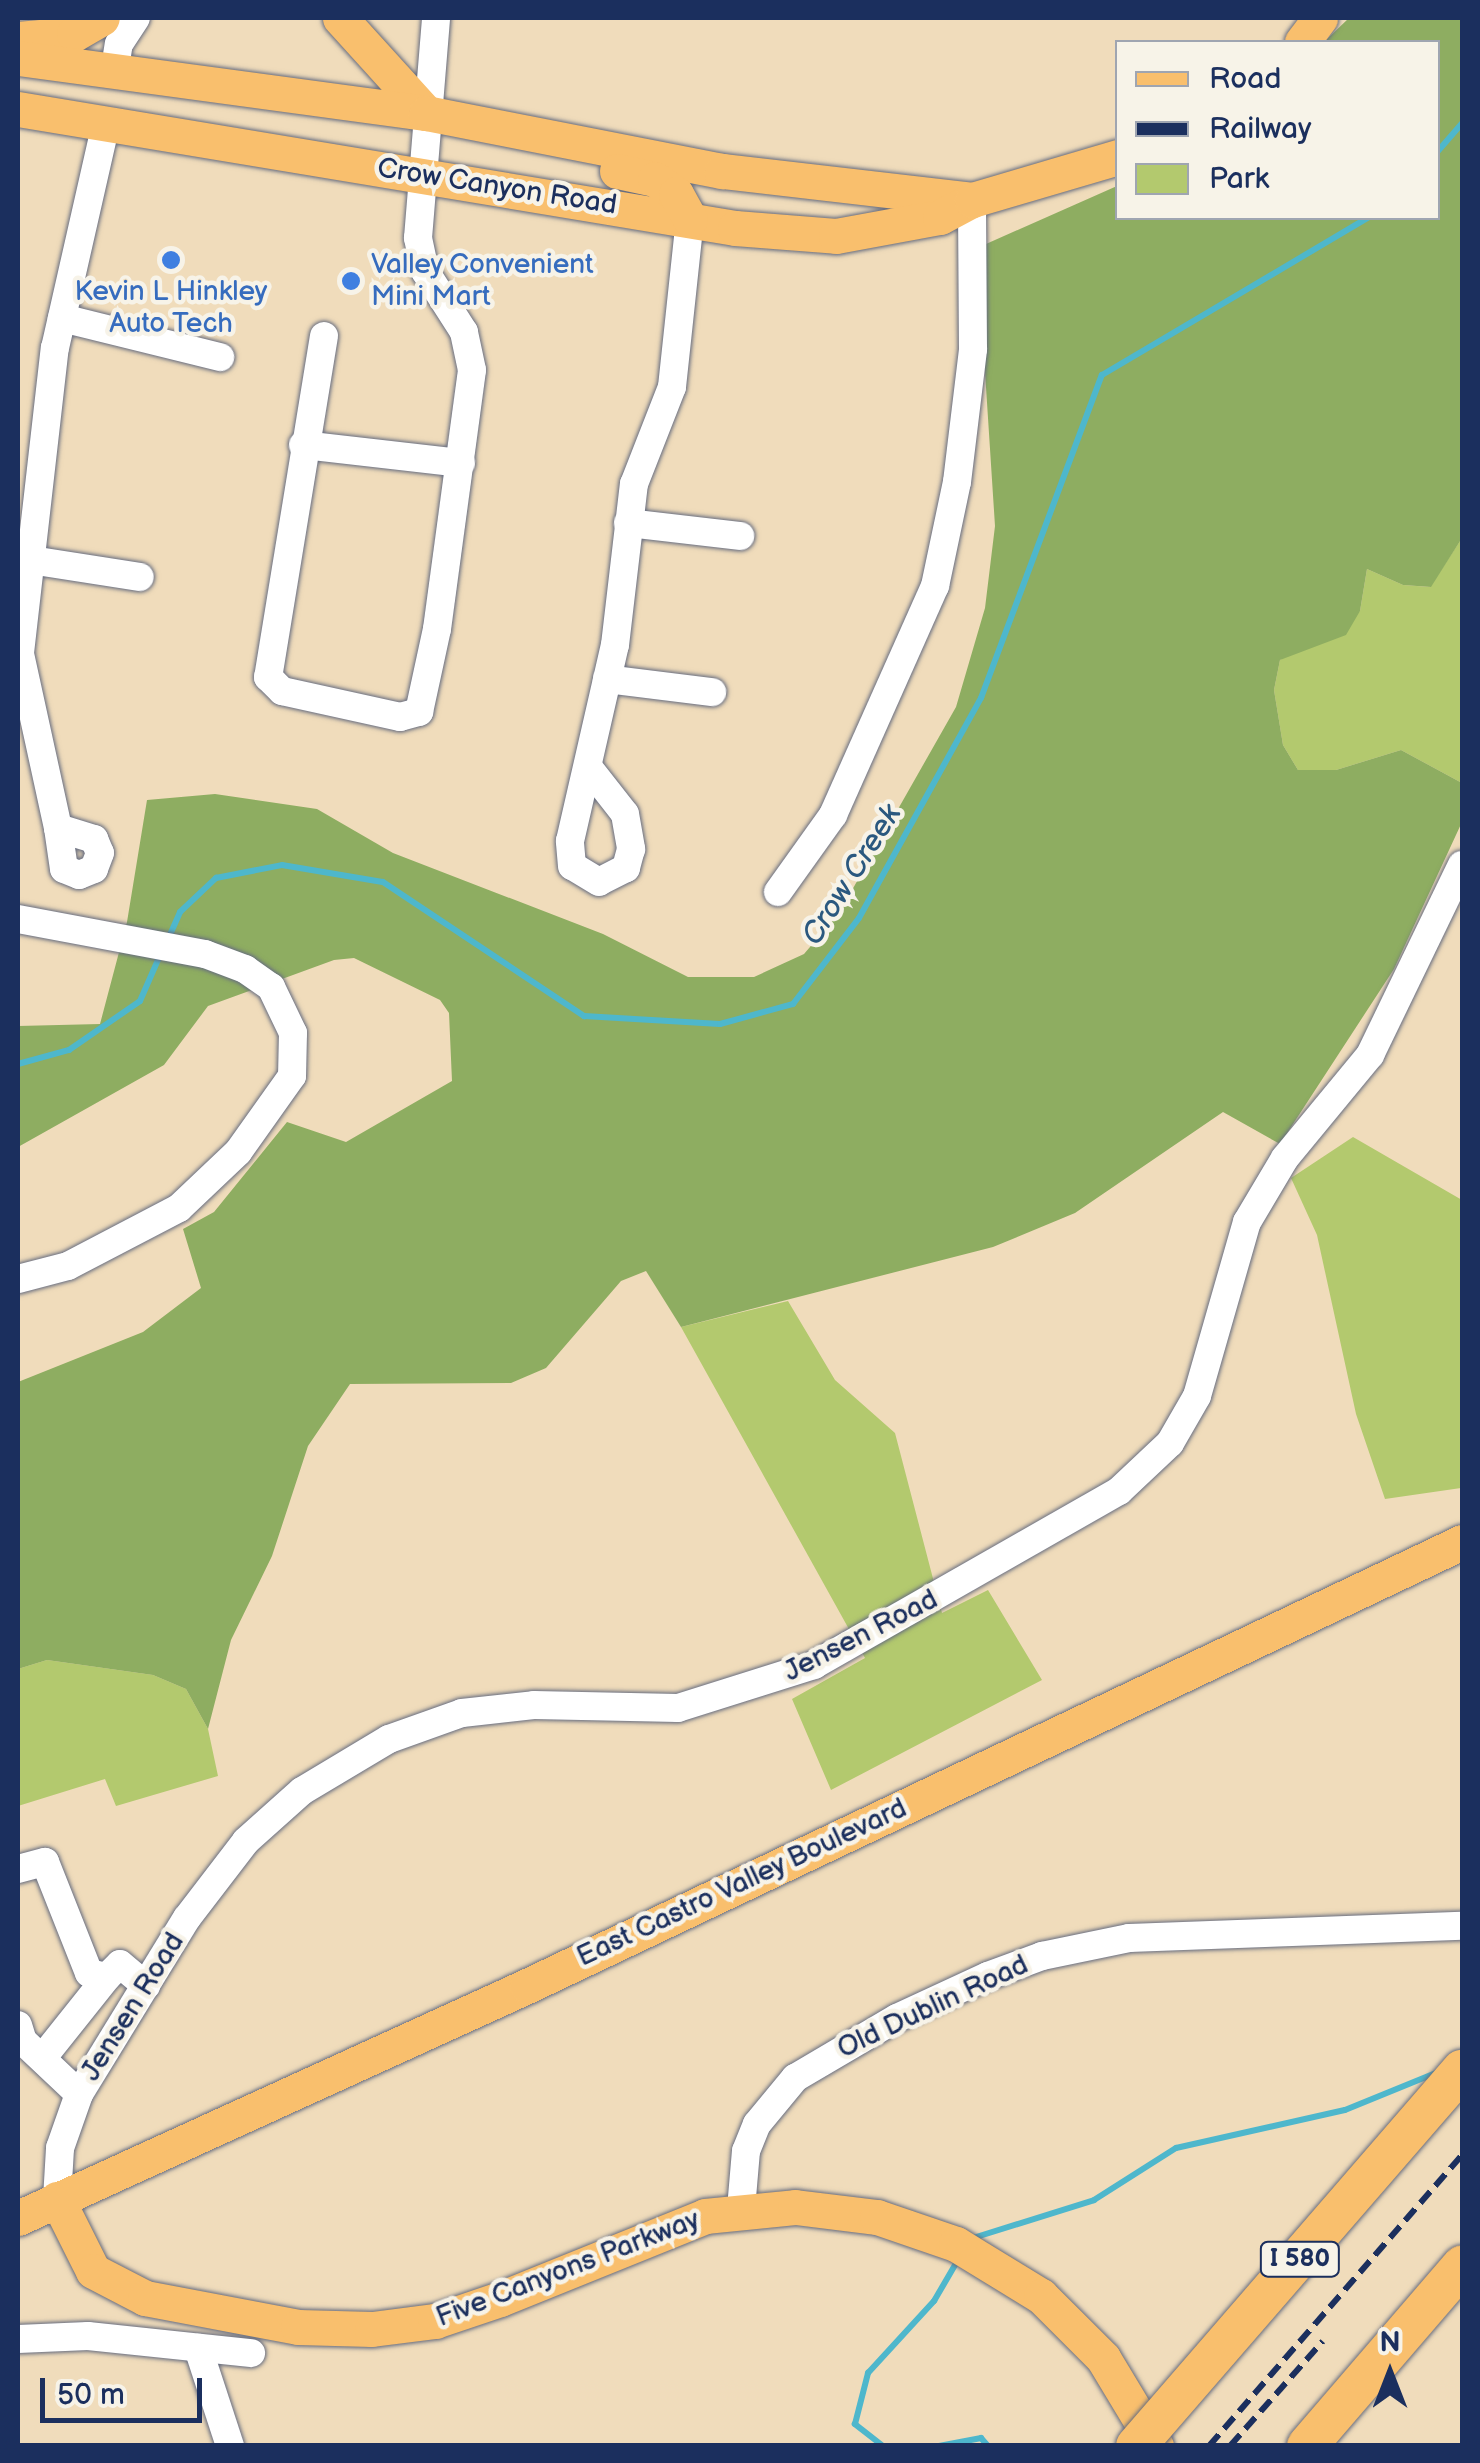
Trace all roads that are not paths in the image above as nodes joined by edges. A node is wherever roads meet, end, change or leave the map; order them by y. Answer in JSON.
{"nodes":[{"id":1,"x":102,"y":18,"type":"edge"},
{"id":2,"x":136,"y":18,"type":"edge"},
{"id":3,"x":340,"y":18,"type":"edge"},
{"id":4,"x":436,"y":18,"type":"edge"},
{"id":5,"x":1320,"y":18,"type":"edge"},
{"id":6,"x":18,"y":39,"type":"edge"},
{"id":7,"x":1304,"y":40,"type":"edge"},
{"id":8,"x":18,"y":58,"type":"edge"},
{"id":9,"x":114,"y":74,"type":"junction"},
{"id":10,"x":18,"y":109,"type":"edge"},
{"id":11,"x":426,"y":114,"type":"junction"},
{"id":12,"x":106,"y":124,"type":"junction"},
{"id":13,"x":572,"y":142,"type":"junction"},
{"id":14,"x":1115,"y":158,"type":"edge"},
{"id":15,"x":424,"y":175,"type":"junction"},
{"id":16,"x":881,"y":188,"type":"junction"},
{"id":17,"x":972,"y":200,"type":"junction"},
{"id":18,"x":690,"y":219,"type":"junction"},
{"id":19,"x":62,"y":318,"type":"junction"},
{"id":20,"x":324,"y":336,"type":"dead end"},
{"id":21,"x":220,"y":357,"type":"dead end"},
{"id":22,"x":303,"y":445,"type":"junction"},
{"id":23,"x":460,"y":464,"type":"junction"},
{"id":24,"x":628,"y":522,"type":"junction"},
{"id":25,"x":740,"y":536,"type":"dead end"},
{"id":26,"x":31,"y":560,"type":"junction"},
{"id":27,"x":140,"y":576,"type":"dead end"},
{"id":28,"x":607,"y":679,"type":"junction"},
{"id":29,"x":712,"y":692,"type":"dead end"},
{"id":30,"x":589,"y":768,"type":"dead end"},
{"id":31,"x":58,"y":828,"type":"dead end"},
{"id":32,"x":1462,"y":864,"type":"edge"},
{"id":33,"x":778,"y":892,"type":"dead end"},
{"id":34,"x":18,"y":919,"type":"edge"},
{"id":35,"x":18,"y":1279,"type":"edge"},
{"id":36,"x":1462,"y":1542,"type":"edge"},
{"id":37,"x":18,"y":1869,"type":"edge"},
{"id":38,"x":1462,"y":1926,"type":"edge"},
{"id":39,"x":107,"y":1977,"type":"junction"},
{"id":40,"x":146,"y":1986,"type":"junction"},
{"id":41,"x":18,"y":2025,"type":"edge"},
{"id":42,"x":44,"y":2056,"type":"junction"},
{"id":43,"x":1462,"y":2070,"type":"edge"},
{"id":44,"x":79,"y":2094,"type":"junction"},
{"id":45,"x":57,"y":2200,"type":"junction"},
{"id":46,"x":755,"y":2208,"type":"junction"},
{"id":47,"x":18,"y":2218,"type":"edge"},
{"id":48,"x":1462,"y":2266,"type":"edge"},
{"id":49,"x":18,"y":2339,"type":"edge"},
{"id":50,"x":198,"y":2348,"type":"junction"},
{"id":51,"x":251,"y":2353,"type":"dead end"},
{"id":52,"x":230,"y":2446,"type":"edge"},
{"id":53,"x":1136,"y":2446,"type":"edge"},
{"id":54,"x":1156,"y":2446,"type":"edge"},
{"id":55,"x":1308,"y":2446,"type":"edge"}],
"edges":[{"from":1,"to":6,"type":"main road"},
{"from":2,"to":9,"type":"street"},
{"from":3,"to":11,"type":"main road"},
{"from":4,"to":11,"type":"street"},
{"from":5,"to":7,"type":"main road"},
{"from":8,"to":9,"type":"main road","name":"Crow Canyon Road"},
{"from":9,"to":11,"type":"main road","name":"Crow Canyon Road"},
{"from":9,"to":12,"type":"main road"},
{"from":10,"to":12,"type":"main road","name":"Crow Canyon Road"},
{"from":11,"to":13,"type":"main road","name":"Crow Canyon Road"},
{"from":11,"to":15,"type":"street"},
{"from":12,"to":15,"type":"main road","name":"Crow Canyon Road"},
{"from":12,"to":19,"type":"street"},
{"from":13,"to":16,"type":"main road","name":"Crow Canyon Road"},
{"from":13,"to":18,"type":"main road"},
{"from":14,"to":17,"type":"main road","name":"Crow Canyon Road"},
{"from":15,"to":18,"type":"main road","name":"Crow Canyon Road"},
{"from":15,"to":23,"type":"street"},
{"from":16,"to":17,"type":"main road","name":"Crow Canyon Road"},
{"from":16,"to":18,"type":"main road"},
{"from":17,"to":18,"type":"main road","name":"Crow Canyon Road"},
{"from":17,"to":33,"type":"street"},
{"from":18,"to":24,"type":"street"},
{"from":19,"to":21,"type":"street"},
{"from":19,"to":26,"type":"street"},
{"from":20,"to":22,"type":"street"},
{"from":22,"to":23,"type":"street"},
{"from":22,"to":23,"type":"street"},
{"from":24,"to":25,"type":"street"},
{"from":24,"to":28,"type":"street"},
{"from":26,"to":27,"type":"street"},
{"from":26,"to":31,"type":"street"},
{"from":28,"to":29,"type":"street"},
{"from":28,"to":30,"type":"street"},
{"from":32,"to":40,"type":"street","name":"Jensen Road"},
{"from":34,"to":35,"type":"street"},
{"from":36,"to":45,"type":"main road","name":"East Castro Valley Boulevard"},
{"from":37,"to":39,"type":"street"},
{"from":38,"to":46,"type":"street","name":"Old Dublin Road"},
{"from":39,"to":40,"type":"street"},
{"from":39,"to":42,"type":"street"},
{"from":40,"to":44,"type":"street","name":"Jensen Road"},
{"from":41,"to":42,"type":"street"},
{"from":42,"to":44,"type":"street"},
{"from":43,"to":53,"type":"highway","number":"I 580","bridge":true},
{"from":44,"to":45,"type":"street","name":"Jensen Road"},
{"from":45,"to":46,"type":"main road","name":"Five Canyons Parkway"},
{"from":45,"to":47,"type":"main road","name":"East Castro Valley Boulevard"},
{"from":46,"to":54,"type":"main road","name":"Five Canyons Parkway"},
{"from":48,"to":55,"type":"highway"},
{"from":49,"to":50,"type":"street"},
{"from":50,"to":51,"type":"street"},
{"from":50,"to":52,"type":"street"}]}
